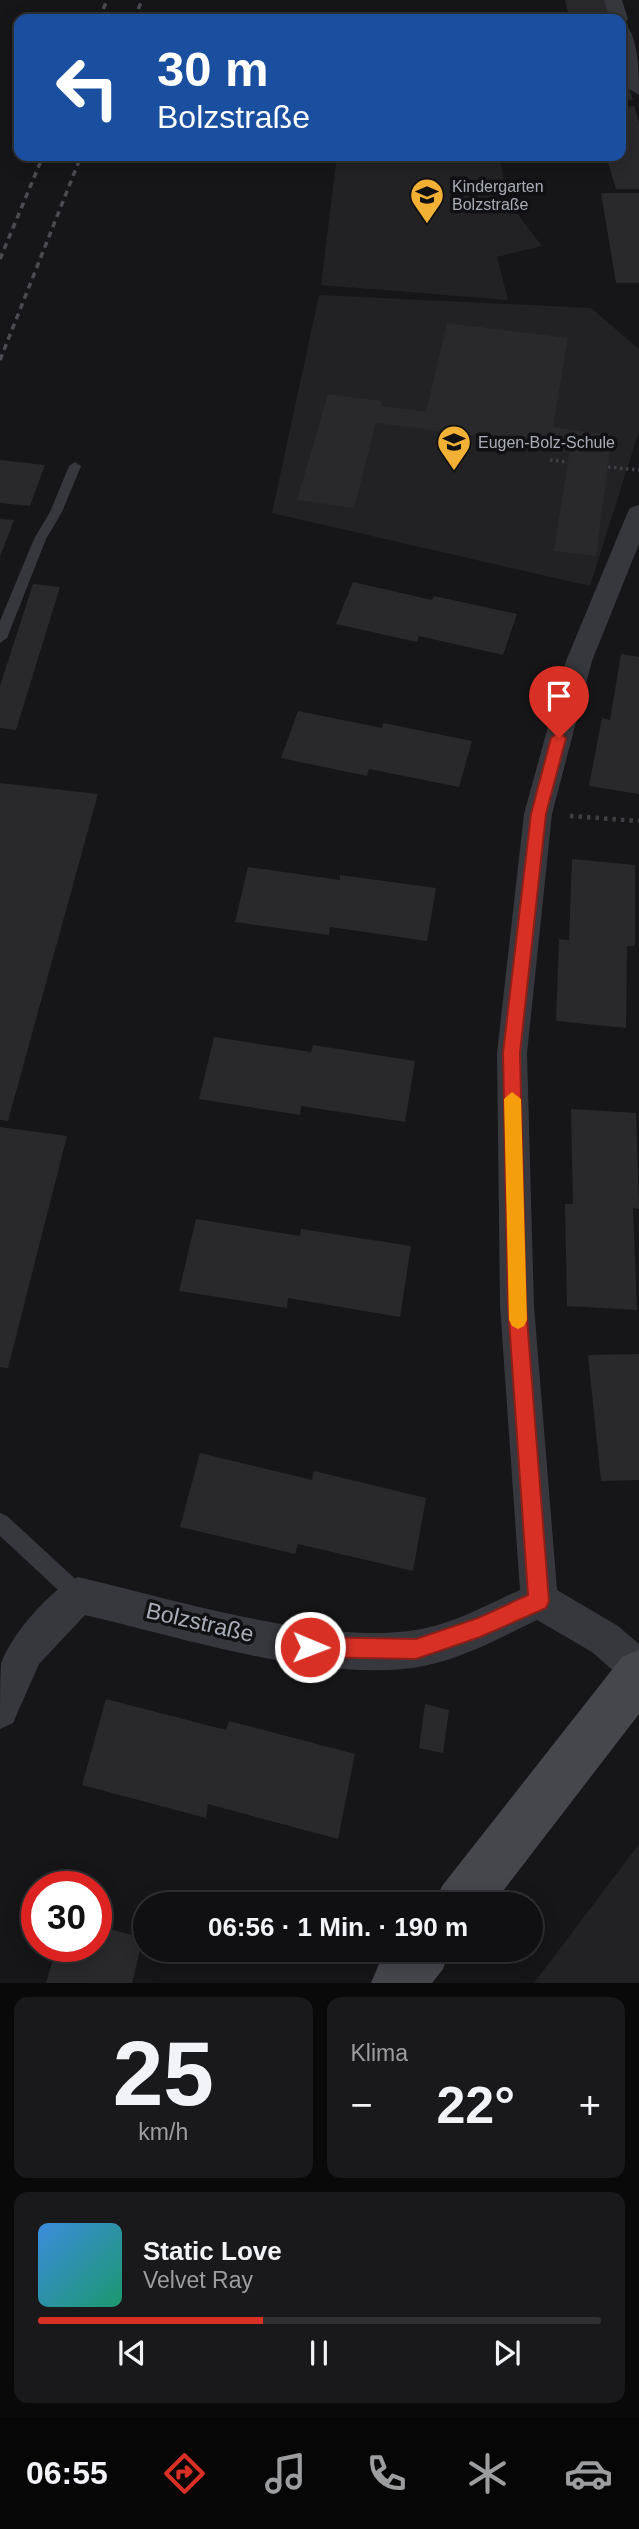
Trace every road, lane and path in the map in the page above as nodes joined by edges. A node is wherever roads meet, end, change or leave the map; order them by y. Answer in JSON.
{"nodes":[{"id":1,"x":626,"y":45,"type":"edge"},
{"id":2,"x":639,"y":89,"type":"edge"},
{"id":3,"x":550,"y":460,"type":"dead end"},
{"id":4,"x":568,"y":462,"type":"dead end"},
{"id":5,"x":75,"y":466,"type":"dead end"},
{"id":6,"x":608,"y":467,"type":"dead end"},
{"id":7,"x":639,"y":470,"type":"edge"},
{"id":8,"x":639,"y":513,"type":"edge"},
{"id":9,"x":0,"y":638,"type":"edge"},
{"id":10,"x":538,"y":814,"type":"junction"},
{"id":11,"x":639,"y":821,"type":"edge"},
{"id":12,"x":0,"y":1523,"type":"edge"},
{"id":13,"x":78,"y":1595,"type":"junction"},
{"id":14,"x":539,"y":1601,"type":"junction"},
{"id":15,"x":639,"y":1671,"type":"edge"},
{"id":16,"x":0,"y":1710,"type":"edge"},
{"id":17,"x":469,"y":1892,"type":"edge"},
{"id":18,"x":415,"y":1962,"type":"edge"},
{"id":19,"x":398,"y":1983,"type":"edge"}],
"edges":[{"from":1,"to":2,"type":"street"},
{"from":3,"to":4,"type":"path"},
{"from":5,"to":9,"type":"lane"},
{"from":6,"to":7,"type":"path"},
{"from":8,"to":10,"type":"street"},
{"from":10,"to":11,"type":"path"},
{"from":10,"to":14,"type":"street"},
{"from":12,"to":13,"type":"lane"},
{"from":13,"to":14,"type":"street","name":"Bolzstraße"},
{"from":13,"to":16,"type":"street"},
{"from":14,"to":15,"type":"street"},
{"from":15,"to":17,"type":"main road"},
{"from":18,"to":19,"type":"main road"}]}
